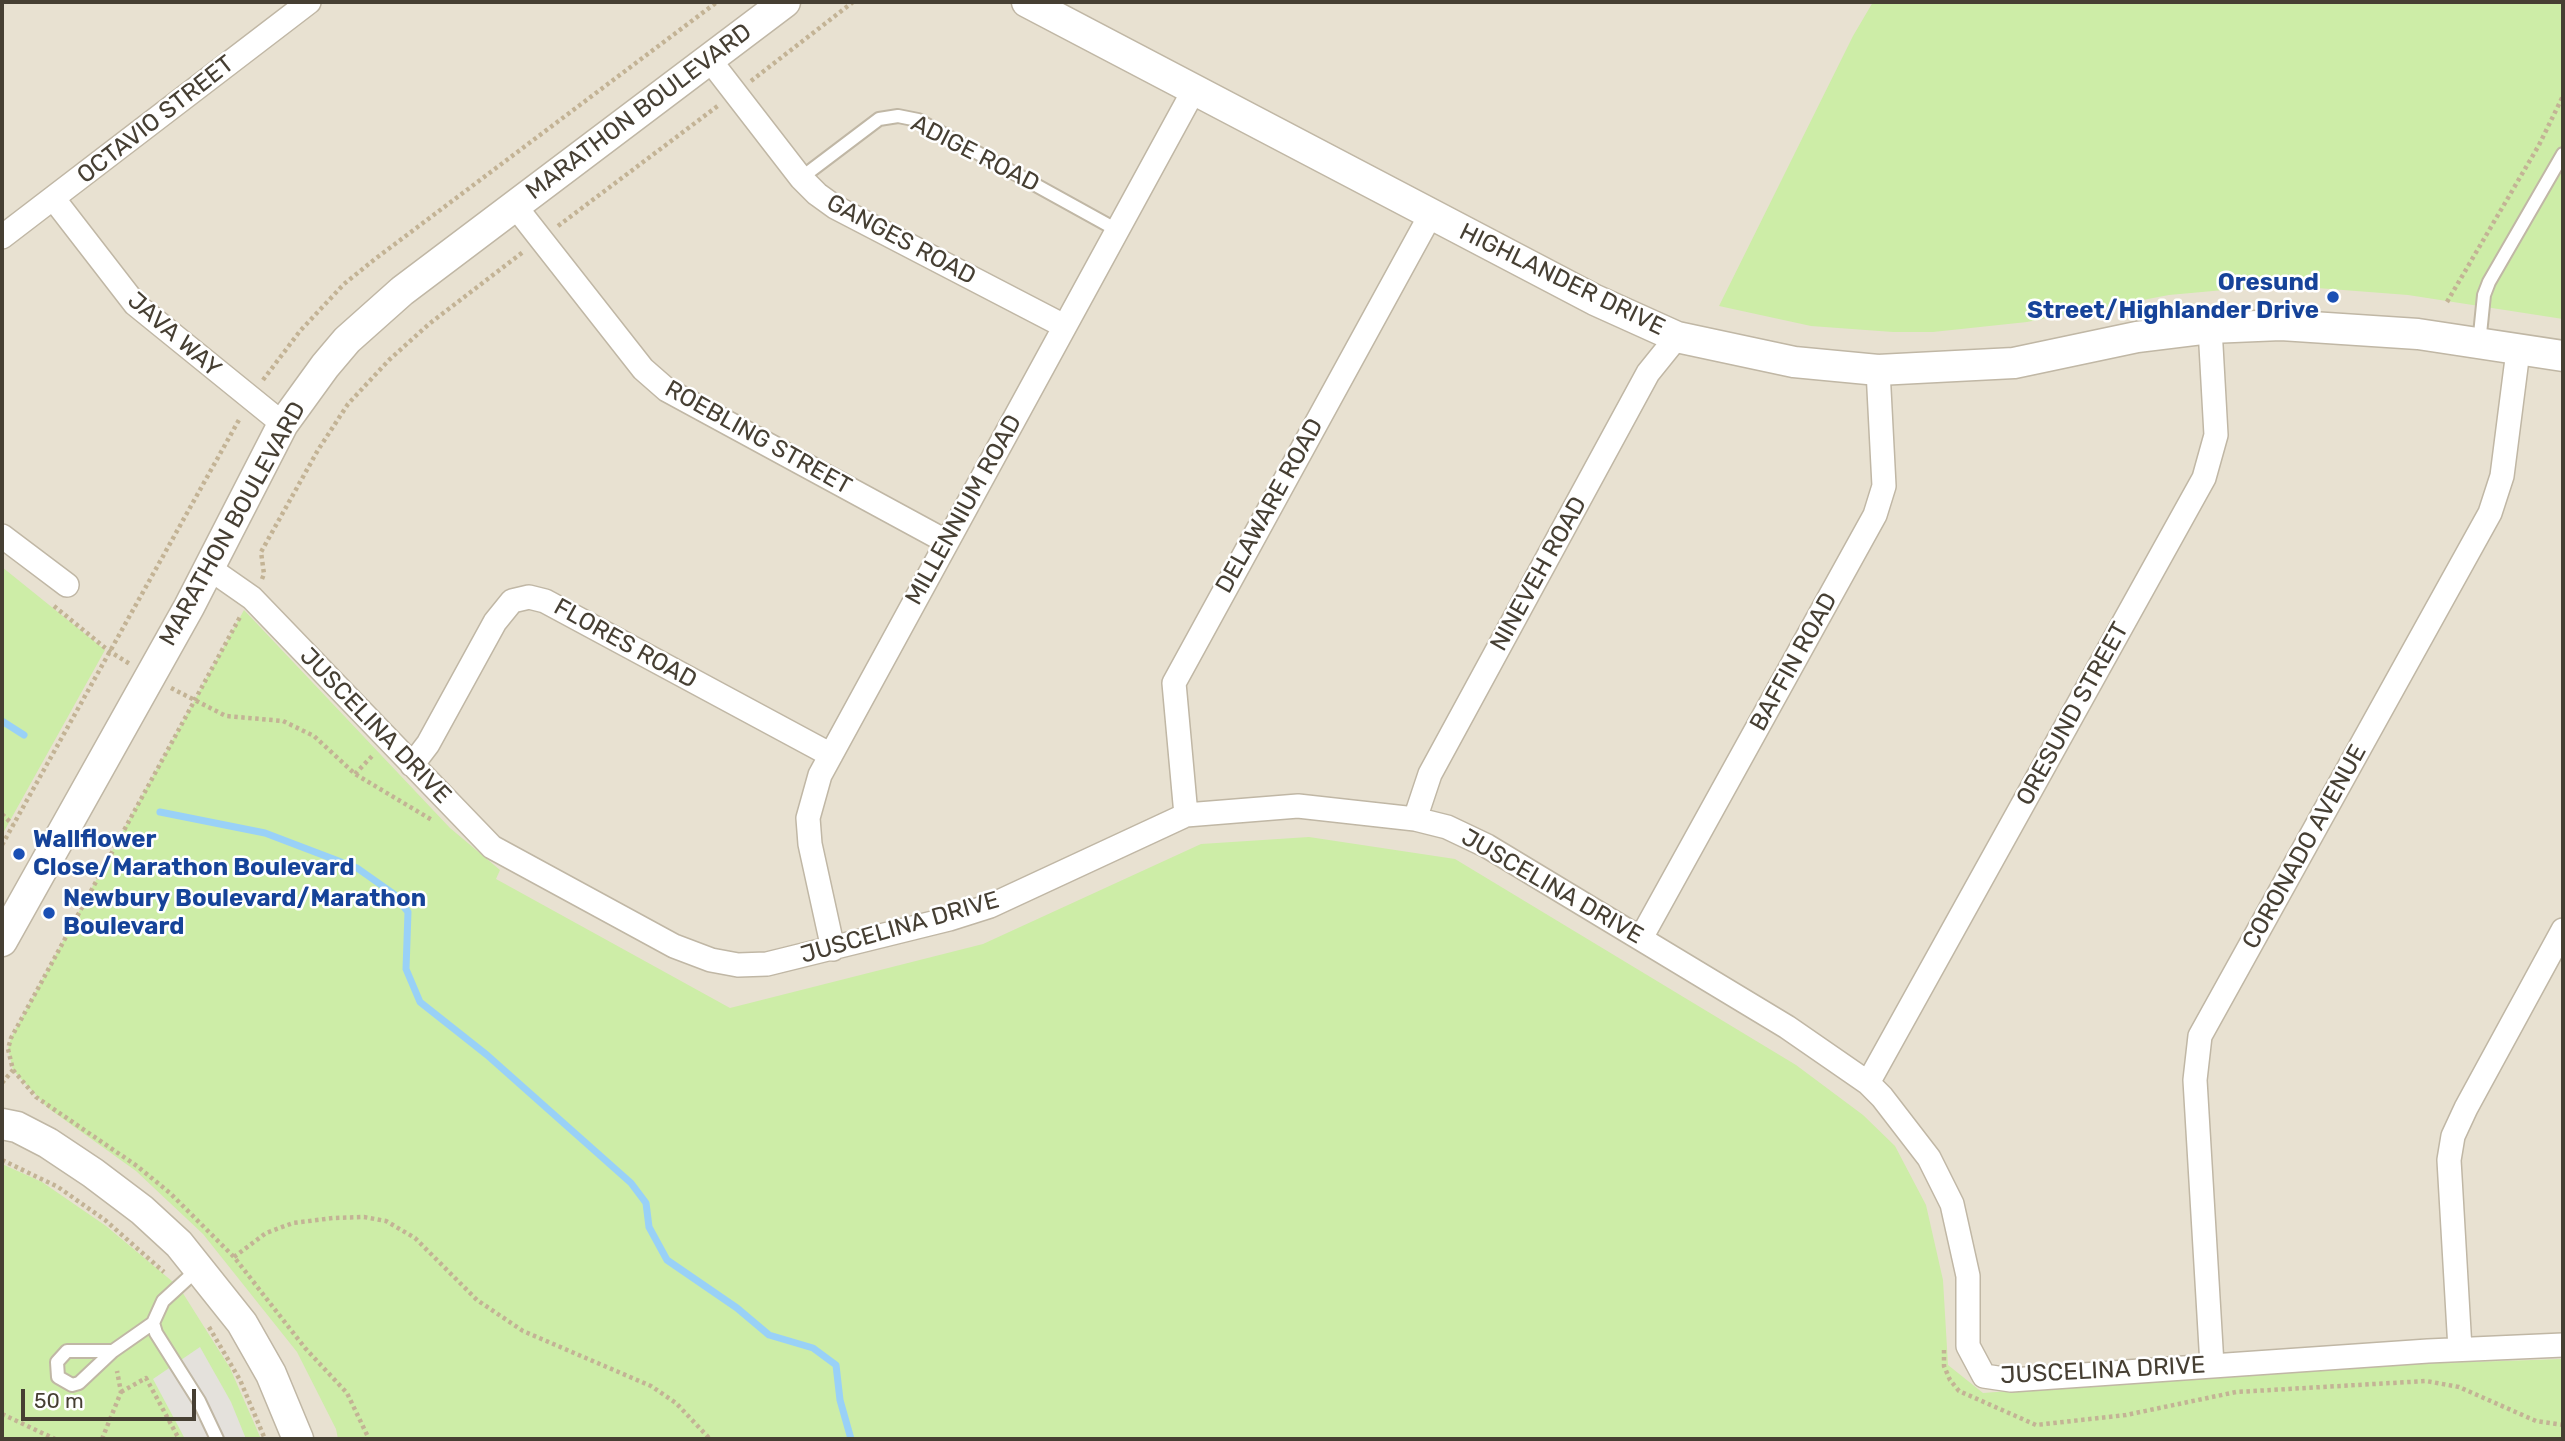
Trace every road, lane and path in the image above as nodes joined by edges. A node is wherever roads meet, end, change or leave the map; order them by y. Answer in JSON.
{"nodes":[{"id":1,"x":309,"y":2,"type":"edge"},
{"id":2,"x":785,"y":2,"type":"edge"},
{"id":3,"x":853,"y":2,"type":"edge"},
{"id":4,"x":1027,"y":2,"type":"edge"},
{"id":5,"x":709,"y":59,"type":"junction"},
{"id":6,"x":1195,"y":88,"type":"junction"},
{"id":7,"x":735,"y":93,"type":"junction"},
{"id":8,"x":2563,"y":96,"type":"edge"},
{"id":9,"x":2563,"y":154,"type":"edge"},
{"id":10,"x":801,"y":178,"type":"junction"},
{"id":11,"x":53,"y":198,"type":"junction"},
{"id":12,"x":515,"y":206,"type":"junction"},
{"id":13,"x":1431,"y":214,"type":"junction"},
{"id":14,"x":1117,"y":230,"type":"junction"},
{"id":15,"x":2,"y":237,"type":"edge"},
{"id":16,"x":541,"y":238,"type":"junction"},
{"id":17,"x":2447,"y":302,"type":"dead end"},
{"id":18,"x":1064,"y":326,"type":"junction"},
{"id":19,"x":2210,"y":328,"type":"junction"},
{"id":20,"x":1677,"y":337,"type":"junction"},
{"id":21,"x":2479,"y":344,"type":"junction"},
{"id":22,"x":2518,"y":351,"type":"junction"},
{"id":23,"x":2563,"y":356,"type":"edge"},
{"id":24,"x":1878,"y":370,"type":"junction"},
{"id":25,"x":283,"y":424,"type":"junction"},
{"id":26,"x":2,"y":536,"type":"edge"},
{"id":27,"x":947,"y":542,"type":"junction"},
{"id":28,"x":209,"y":568,"type":"junction"},
{"id":29,"x":67,"y":585,"type":"dead end"},
{"id":30,"x":251,"y":598,"type":"junction"},
{"id":31,"x":109,"y":651,"type":"dead end"},
{"id":32,"x":150,"y":676,"type":"junction"},
{"id":33,"x":193,"y":700,"type":"junction"},
{"id":34,"x":831,"y":755,"type":"junction"},
{"id":35,"x":412,"y":765,"type":"junction"},
{"id":36,"x":2,"y":814,"type":"edge"},
{"id":37,"x":1186,"y":816,"type":"junction"},
{"id":38,"x":1415,"y":819,"type":"junction"},
{"id":39,"x":433,"y":821,"type":"dead end"},
{"id":40,"x":13,"y":825,"type":"dead end"},
{"id":41,"x":2563,"y":930,"type":"edge"},
{"id":42,"x":1641,"y":938,"type":"junction"},
{"id":43,"x":2,"y":941,"type":"edge"},
{"id":44,"x":833,"y":949,"type":"junction"},
{"id":45,"x":2,"y":1083,"type":"edge"},
{"id":46,"x":1868,"y":1083,"type":"junction"},
{"id":47,"x":7,"y":1120,"type":"edge"},
{"id":48,"x":2,"y":1160,"type":"edge"},
{"id":49,"x":189,"y":1277,"type":"junction"},
{"id":50,"x":153,"y":1323,"type":"junction"},
{"id":51,"x":2563,"y":1345,"type":"edge"},
{"id":52,"x":1944,"y":1346,"type":"dead end"},
{"id":53,"x":2460,"y":1349,"type":"junction"},
{"id":54,"x":113,"y":1352,"type":"joint"},
{"id":55,"x":2212,"y":1365,"type":"junction"},
{"id":56,"x":121,"y":1392,"type":"junction"},
{"id":57,"x":2,"y":1414,"type":"edge"},
{"id":58,"x":2563,"y":1425,"type":"edge"},
{"id":59,"x":55,"y":1439,"type":"edge"},
{"id":60,"x":102,"y":1439,"type":"edge"},
{"id":61,"x":179,"y":1439,"type":"edge"},
{"id":62,"x":217,"y":1439,"type":"edge"},
{"id":63,"x":265,"y":1439,"type":"edge"},
{"id":64,"x":298,"y":1439,"type":"edge"},
{"id":65,"x":369,"y":1439,"type":"edge"},
{"id":66,"x":710,"y":1439,"type":"edge"}],
"edges":[{"from":1,"to":11,"type":"street","name":"OCTAVIO STREET"},
{"from":2,"to":5,"type":"street","name":"MARATHON BOULEVARD"},
{"from":3,"to":7,"type":"path"},
{"from":4,"to":6,"type":"street","name":"HIGHLANDER DRIVE"},
{"from":5,"to":7,"type":"street","name":"GANGES ROAD"},
{"from":5,"to":12,"type":"street","name":"MARATHON BOULEVARD"},
{"from":6,"to":13,"type":"street","name":"HIGHLANDER DRIVE"},
{"from":6,"to":14,"type":"street","name":"MILLENNIUM ROAD"},
{"from":7,"to":10,"type":"street","name":"GANGES ROAD"},
{"from":7,"to":16,"type":"path"},
{"from":8,"to":17,"type":"path"},
{"from":9,"to":21,"type":"lane"},
{"from":10,"to":14,"type":"lane","name":"ADIGE ROAD"},
{"from":10,"to":18,"type":"street","name":"GANGES ROAD"},
{"from":11,"to":15,"type":"street","name":"OCTAVIO STREET"},
{"from":11,"to":25,"type":"street","name":"JAVA WAY"},
{"from":12,"to":16,"type":"street","name":"ROEBLING STREET"},
{"from":12,"to":25,"type":"street","name":"MARATHON BOULEVARD"},
{"from":13,"to":20,"type":"street","name":"HIGHLANDER DRIVE"},
{"from":13,"to":37,"type":"street","name":"DELAWARE ROAD"},
{"from":14,"to":18,"type":"street","name":"MILLENNIUM ROAD"},
{"from":16,"to":27,"type":"street","name":"ROEBLING STREET"},
{"from":16,"to":30,"type":"path"},
{"from":18,"to":27,"type":"street","name":"MILLENNIUM ROAD"},
{"from":19,"to":21,"type":"street","name":"HIGHLANDER DRIVE"},
{"from":19,"to":24,"type":"street","name":"HIGHLANDER DRIVE"},
{"from":19,"to":46,"type":"street","name":"ORESUND STREET"},
{"from":20,"to":24,"type":"street","name":"HIGHLANDER DRIVE"},
{"from":20,"to":38,"type":"street","name":"NINEVEH ROAD"},
{"from":21,"to":22,"type":"street","name":"HIGHLANDER DRIVE"},
{"from":22,"to":23,"type":"street","name":"HIGHLANDER DRIVE"},
{"from":22,"to":55,"type":"street","name":"CORONADO AVENUE"},
{"from":24,"to":42,"type":"street","name":"BAFFIN ROAD"},
{"from":25,"to":28,"type":"street","name":"MARATHON BOULEVARD"},
{"from":26,"to":29,"type":"street"},
{"from":27,"to":34,"type":"street","name":"MILLENNIUM ROAD"},
{"from":28,"to":30,"type":"street","name":"JUSCELINA DRIVE"},
{"from":28,"to":32,"type":"street","name":"MARATHON BOULEVARD"},
{"from":30,"to":33,"type":"path"},
{"from":30,"to":35,"type":"street","name":"JUSCELINA DRIVE"},
{"from":31,"to":32,"type":"path"},
{"from":32,"to":33,"type":"path"},
{"from":32,"to":43,"type":"street","name":"MARATHON BOULEVARD"},
{"from":33,"to":39,"type":"path"},
{"from":33,"to":45,"type":"path"},
{"from":34,"to":35,"type":"street","name":"FLORES ROAD"},
{"from":34,"to":44,"type":"street","name":"MILLENNIUM ROAD"},
{"from":35,"to":44,"type":"street","name":"JUSCELINA DRIVE"},
{"from":36,"to":40,"type":"path"},
{"from":37,"to":38,"type":"street","name":"JUSCELINA DRIVE"},
{"from":37,"to":44,"type":"street","name":"JUSCELINA DRIVE"},
{"from":38,"to":42,"type":"street","name":"JUSCELINA DRIVE"},
{"from":41,"to":53,"type":"street"},
{"from":42,"to":46,"type":"street","name":"JUSCELINA DRIVE"},
{"from":46,"to":55,"type":"street","name":"JUSCELINA DRIVE"},
{"from":47,"to":49,"type":"street"},
{"from":48,"to":49,"type":"path"},
{"from":49,"to":50,"type":"lane"},
{"from":49,"to":63,"type":"path"},
{"from":49,"to":64,"type":"street"},
{"from":50,"to":54,"type":"lane"},
{"from":50,"to":62,"type":"lane"},
{"from":51,"to":53,"type":"street","name":"JUSCELINA DRIVE"},
{"from":52,"to":58,"type":"path"},
{"from":53,"to":55,"type":"street","name":"JUSCELINA DRIVE"},
{"from":54,"to":56,"type":"path"},
{"from":56,"to":60,"type":"path"},
{"from":56,"to":61,"type":"path"},
{"from":57,"to":59,"type":"path"},
{"from":65,"to":66,"type":"path"}]}
